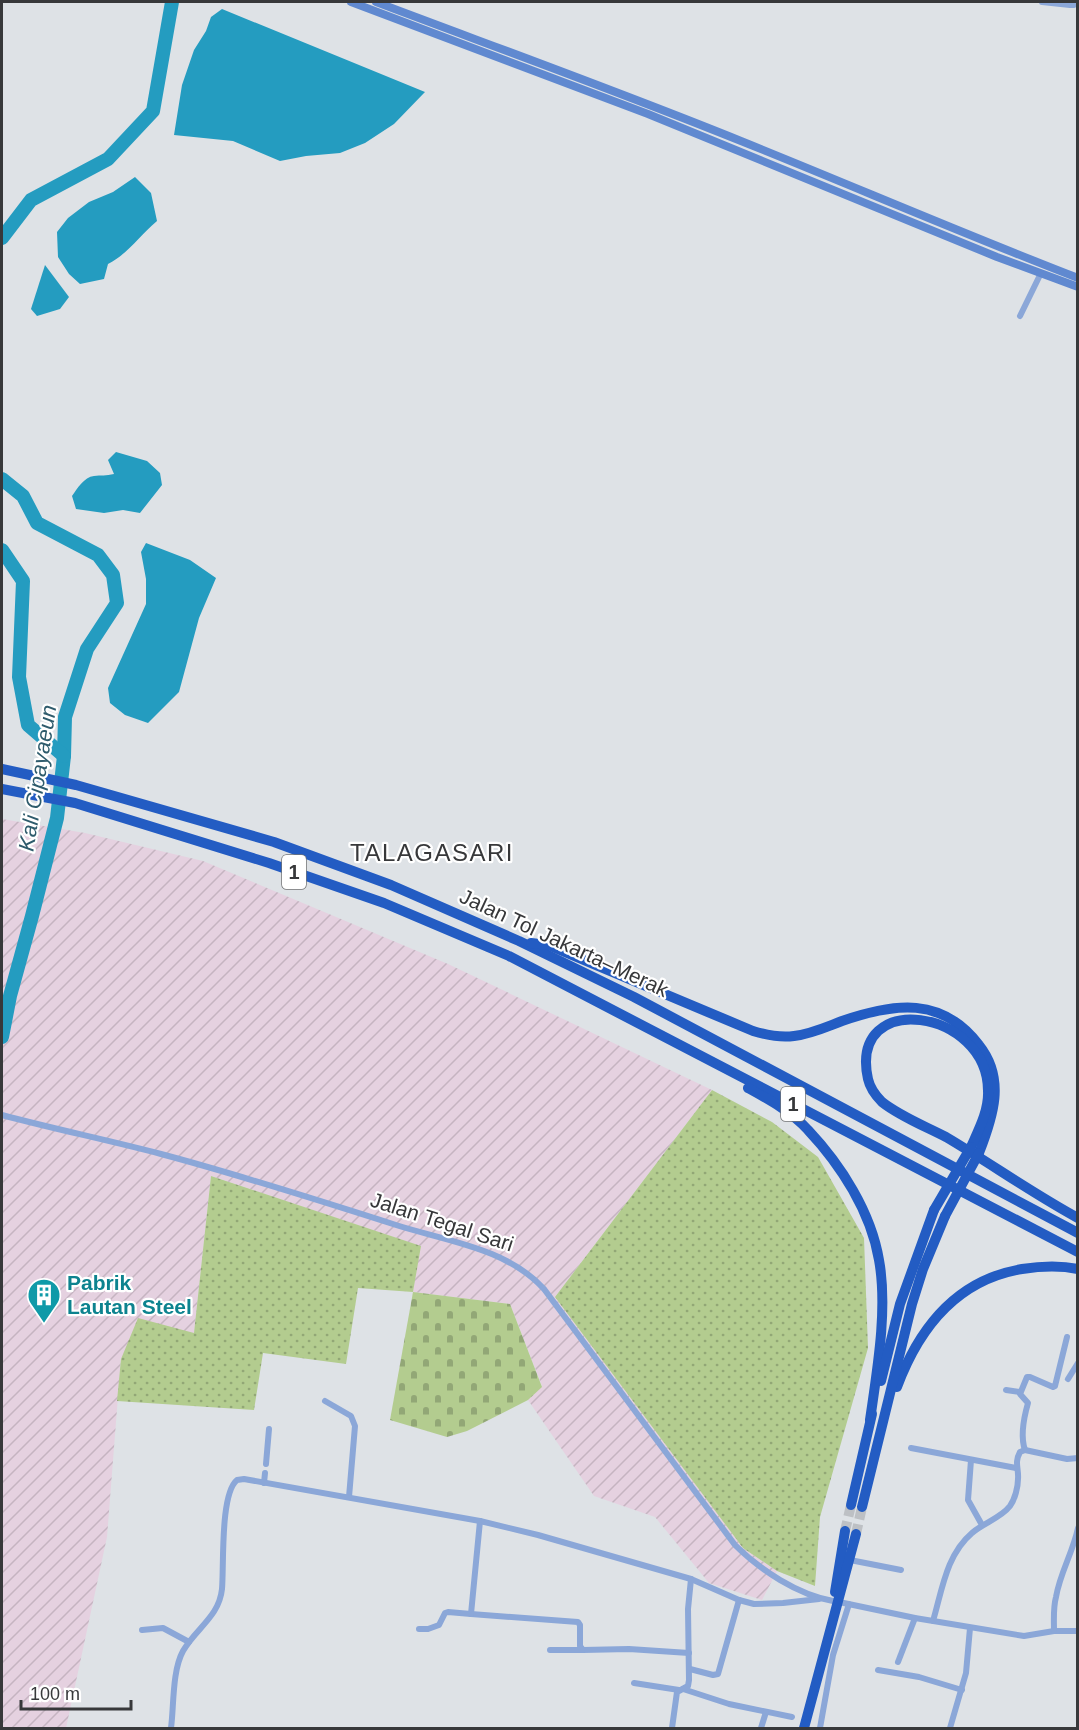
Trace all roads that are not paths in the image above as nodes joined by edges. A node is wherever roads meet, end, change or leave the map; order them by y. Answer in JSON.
{"nodes":[{"id":1,"x":351,"y":2,"type":"edge"},
{"id":2,"x":376,"y":2,"type":"edge"},
{"id":3,"x":1042,"y":2,"type":"edge"},
{"id":4,"x":1077,"y":2,"type":"edge"},
{"id":5,"x":1041,"y":273,"type":"junction"},
{"id":6,"x":1077,"y":278,"type":"edge"},
{"id":7,"x":1077,"y":287,"type":"edge"},
{"id":8,"x":1020,"y":316,"type":"dead end"},
{"id":9,"x":2,"y":769,"type":"edge"},
{"id":10,"x":2,"y":789,"type":"edge"},
{"id":11,"x":391,"y":885,"type":"junction"},
{"id":12,"x":384,"y":903,"type":"junction"},
{"id":13,"x":519,"y":941,"type":"junction"},
{"id":14,"x":509,"y":956,"type":"junction"},
{"id":15,"x":2,"y":1115,"type":"edge"},
{"id":16,"x":975,"y":1150,"type":"junction"},
{"id":17,"x":1077,"y":1218,"type":"edge"},
{"id":18,"x":1077,"y":1233,"type":"edge"},
{"id":19,"x":1077,"y":1252,"type":"edge"},
{"id":20,"x":1077,"y":1269,"type":"edge"},
{"id":21,"x":1067,"y":1337,"type":"dead end"},
{"id":22,"x":1077,"y":1363,"type":"edge"},
{"id":23,"x":1058,"y":1374,"type":"junction"},
{"id":24,"x":1068,"y":1379,"type":"junction"},
{"id":25,"x":1076,"y":1382,"type":"dead end"},
{"id":26,"x":1006,"y":1390,"type":"dead end"},
{"id":27,"x":1020,"y":1392,"type":"junction"},
{"id":28,"x":325,"y":1401,"type":"dead end"},
{"id":29,"x":885,"y":1419,"type":"junction"},
{"id":30,"x":870,"y":1420,"type":"junction"},
{"id":31,"x":269,"y":1429,"type":"dead end"},
{"id":32,"x":911,"y":1448,"type":"dead end"},
{"id":33,"x":1025,"y":1450,"type":"junction"},
{"id":34,"x":1077,"y":1458,"type":"edge"},
{"id":35,"x":972,"y":1460,"type":"junction"},
{"id":36,"x":266,"y":1464,"type":"dead end"},
{"id":37,"x":1016,"y":1468,"type":"junction"},
{"id":38,"x":265,"y":1473,"type":"dead end"},
{"id":39,"x":264,"y":1483,"type":"junction"},
{"id":40,"x":349,"y":1497,"type":"junction"},
{"id":41,"x":851,"y":1505,"type":"tunnel mouth"},
{"id":42,"x":862,"y":1507,"type":"tunnel mouth"},
{"id":43,"x":480,"y":1521,"type":"junction"},
{"id":44,"x":982,"y":1525,"type":"junction"},
{"id":45,"x":1077,"y":1528,"type":"edge"},
{"id":46,"x":850,"y":1560,"type":"junction"},
{"id":47,"x":901,"y":1570,"type":"dead end"},
{"id":48,"x":691,"y":1579,"type":"junction"},
{"id":49,"x":819,"y":1598,"type":"junction"},
{"id":50,"x":739,"y":1600,"type":"junction"},
{"id":51,"x":839,"y":1604,"type":"junction"},
{"id":52,"x":471,"y":1614,"type":"junction"},
{"id":53,"x":915,"y":1618,"type":"junction"},
{"id":54,"x":933,"y":1621,"type":"junction"},
{"id":55,"x":970,"y":1628,"type":"junction"},
{"id":56,"x":419,"y":1629,"type":"dead end"},
{"id":57,"x":142,"y":1630,"type":"dead end"},
{"id":58,"x":1054,"y":1631,"type":"junction"},
{"id":59,"x":1077,"y":1631,"type":"edge"},
{"id":60,"x":189,"y":1642,"type":"junction"},
{"id":61,"x":550,"y":1650,"type":"dead end"},
{"id":62,"x":583,"y":1650,"type":"junction"},
{"id":63,"x":689,"y":1653,"type":"junction"},
{"id":64,"x":898,"y":1662,"type":"dead end"},
{"id":65,"x":690,"y":1669,"type":"junction"},
{"id":66,"x":878,"y":1670,"type":"dead end"},
{"id":67,"x":634,"y":1683,"type":"dead end"},
{"id":68,"x":681,"y":1690,"type":"junction"},
{"id":69,"x":962,"y":1690,"type":"junction"},
{"id":70,"x":766,"y":1712,"type":"junction"},
{"id":71,"x":792,"y":1717,"type":"dead end"},
{"id":72,"x":171,"y":1728,"type":"edge"},
{"id":73,"x":672,"y":1728,"type":"edge"},
{"id":74,"x":761,"y":1728,"type":"edge"},
{"id":75,"x":804,"y":1728,"type":"edge"},
{"id":76,"x":820,"y":1728,"type":"edge"},
{"id":77,"x":950,"y":1728,"type":"edge"}],
"edges":[{"from":1,"to":5,"type":"street"},
{"from":2,"to":6,"type":"street"},
{"from":3,"to":4,"type":"street"},
{"from":5,"to":7,"type":"street"},
{"from":5,"to":8,"type":"street"},
{"from":9,"to":11,"type":"highway","name":"Jalan Tol Jakarta–Merak","number":"1"},
{"from":10,"to":12,"type":"highway","name":"Jalan Tol Jakarta–Merak","number":"1"},
{"from":11,"to":12,"type":"highway"},
{"from":11,"to":13,"type":"highway","name":"Jalan Tol Jakarta–Merak","number":"1"},
{"from":12,"to":14,"type":"highway","name":"Jalan Tol Jakarta–Merak","number":"1"},
{"from":13,"to":16,"type":"highway"},
{"from":13,"to":18,"type":"highway","name":"Jalan Tol Jakarta–Merak","number":"1"},
{"from":14,"to":19,"type":"highway","name":"Jalan Tol Jakarta–Merak","number":"1"},
{"from":14,"to":30,"type":"highway"},
{"from":15,"to":49,"type":"street","name":"Jalan Tegal Sari"},
{"from":16,"to":17,"type":"highway"},
{"from":16,"to":29,"type":"highway","bridge":true},
{"from":16,"to":30,"type":"highway","bridge":true},
{"from":20,"to":29,"type":"highway"},
{"from":21,"to":23,"type":"street"},
{"from":22,"to":24,"type":"street"},
{"from":23,"to":24,"type":"street"},
{"from":23,"to":27,"type":"street"},
{"from":24,"to":25,"type":"street"},
{"from":26,"to":27,"type":"street"},
{"from":27,"to":33,"type":"street"},
{"from":28,"to":40,"type":"street"},
{"from":29,"to":42,"type":"highway"},
{"from":30,"to":41,"type":"highway"},
{"from":31,"to":36,"type":"street"},
{"from":32,"to":35,"type":"street"},
{"from":33,"to":34,"type":"street"},
{"from":33,"to":37,"type":"street"},
{"from":35,"to":37,"type":"street"},
{"from":35,"to":44,"type":"street"},
{"from":37,"to":44,"type":"street"},
{"from":38,"to":39,"type":"street"},
{"from":39,"to":40,"type":"street"},
{"from":39,"to":60,"type":"street"},
{"from":40,"to":43,"type":"street"},
{"from":43,"to":48,"type":"street"},
{"from":43,"to":52,"type":"street"},
{"from":44,"to":54,"type":"street"},
{"from":45,"to":58,"type":"street"},
{"from":46,"to":47,"type":"street"},
{"from":46,"to":51,"type":"highway"},
{"from":46,"to":51,"type":"highway"},
{"from":48,"to":50,"type":"street"},
{"from":48,"to":63,"type":"street"},
{"from":49,"to":50,"type":"street"},
{"from":49,"to":51,"type":"street","name":"Jalan Tegal Sari"},
{"from":50,"to":65,"type":"street"},
{"from":51,"to":53,"type":"street","name":"Jalan Tegal Sari"},
{"from":51,"to":75,"type":"highway"},
{"from":51,"to":76,"type":"street"},
{"from":52,"to":56,"type":"street"},
{"from":52,"to":62,"type":"street"},
{"from":53,"to":54,"type":"street","name":"Jalan Tegal Sari"},
{"from":53,"to":64,"type":"street"},
{"from":54,"to":55,"type":"street","name":"Jalan Tegal Sari"},
{"from":55,"to":58,"type":"street","name":"Jalan Tegal Sari"},
{"from":55,"to":69,"type":"street"},
{"from":57,"to":60,"type":"street"},
{"from":58,"to":59,"type":"street","name":"Jalan Tegal Sari"},
{"from":60,"to":72,"type":"street"},
{"from":61,"to":62,"type":"street"},
{"from":62,"to":63,"type":"street"},
{"from":63,"to":65,"type":"street"},
{"from":65,"to":68,"type":"street"},
{"from":66,"to":69,"type":"street"},
{"from":67,"to":68,"type":"street"},
{"from":68,"to":70,"type":"street"},
{"from":68,"to":73,"type":"street"},
{"from":69,"to":77,"type":"street"},
{"from":70,"to":71,"type":"street"},
{"from":70,"to":74,"type":"street"}]}
